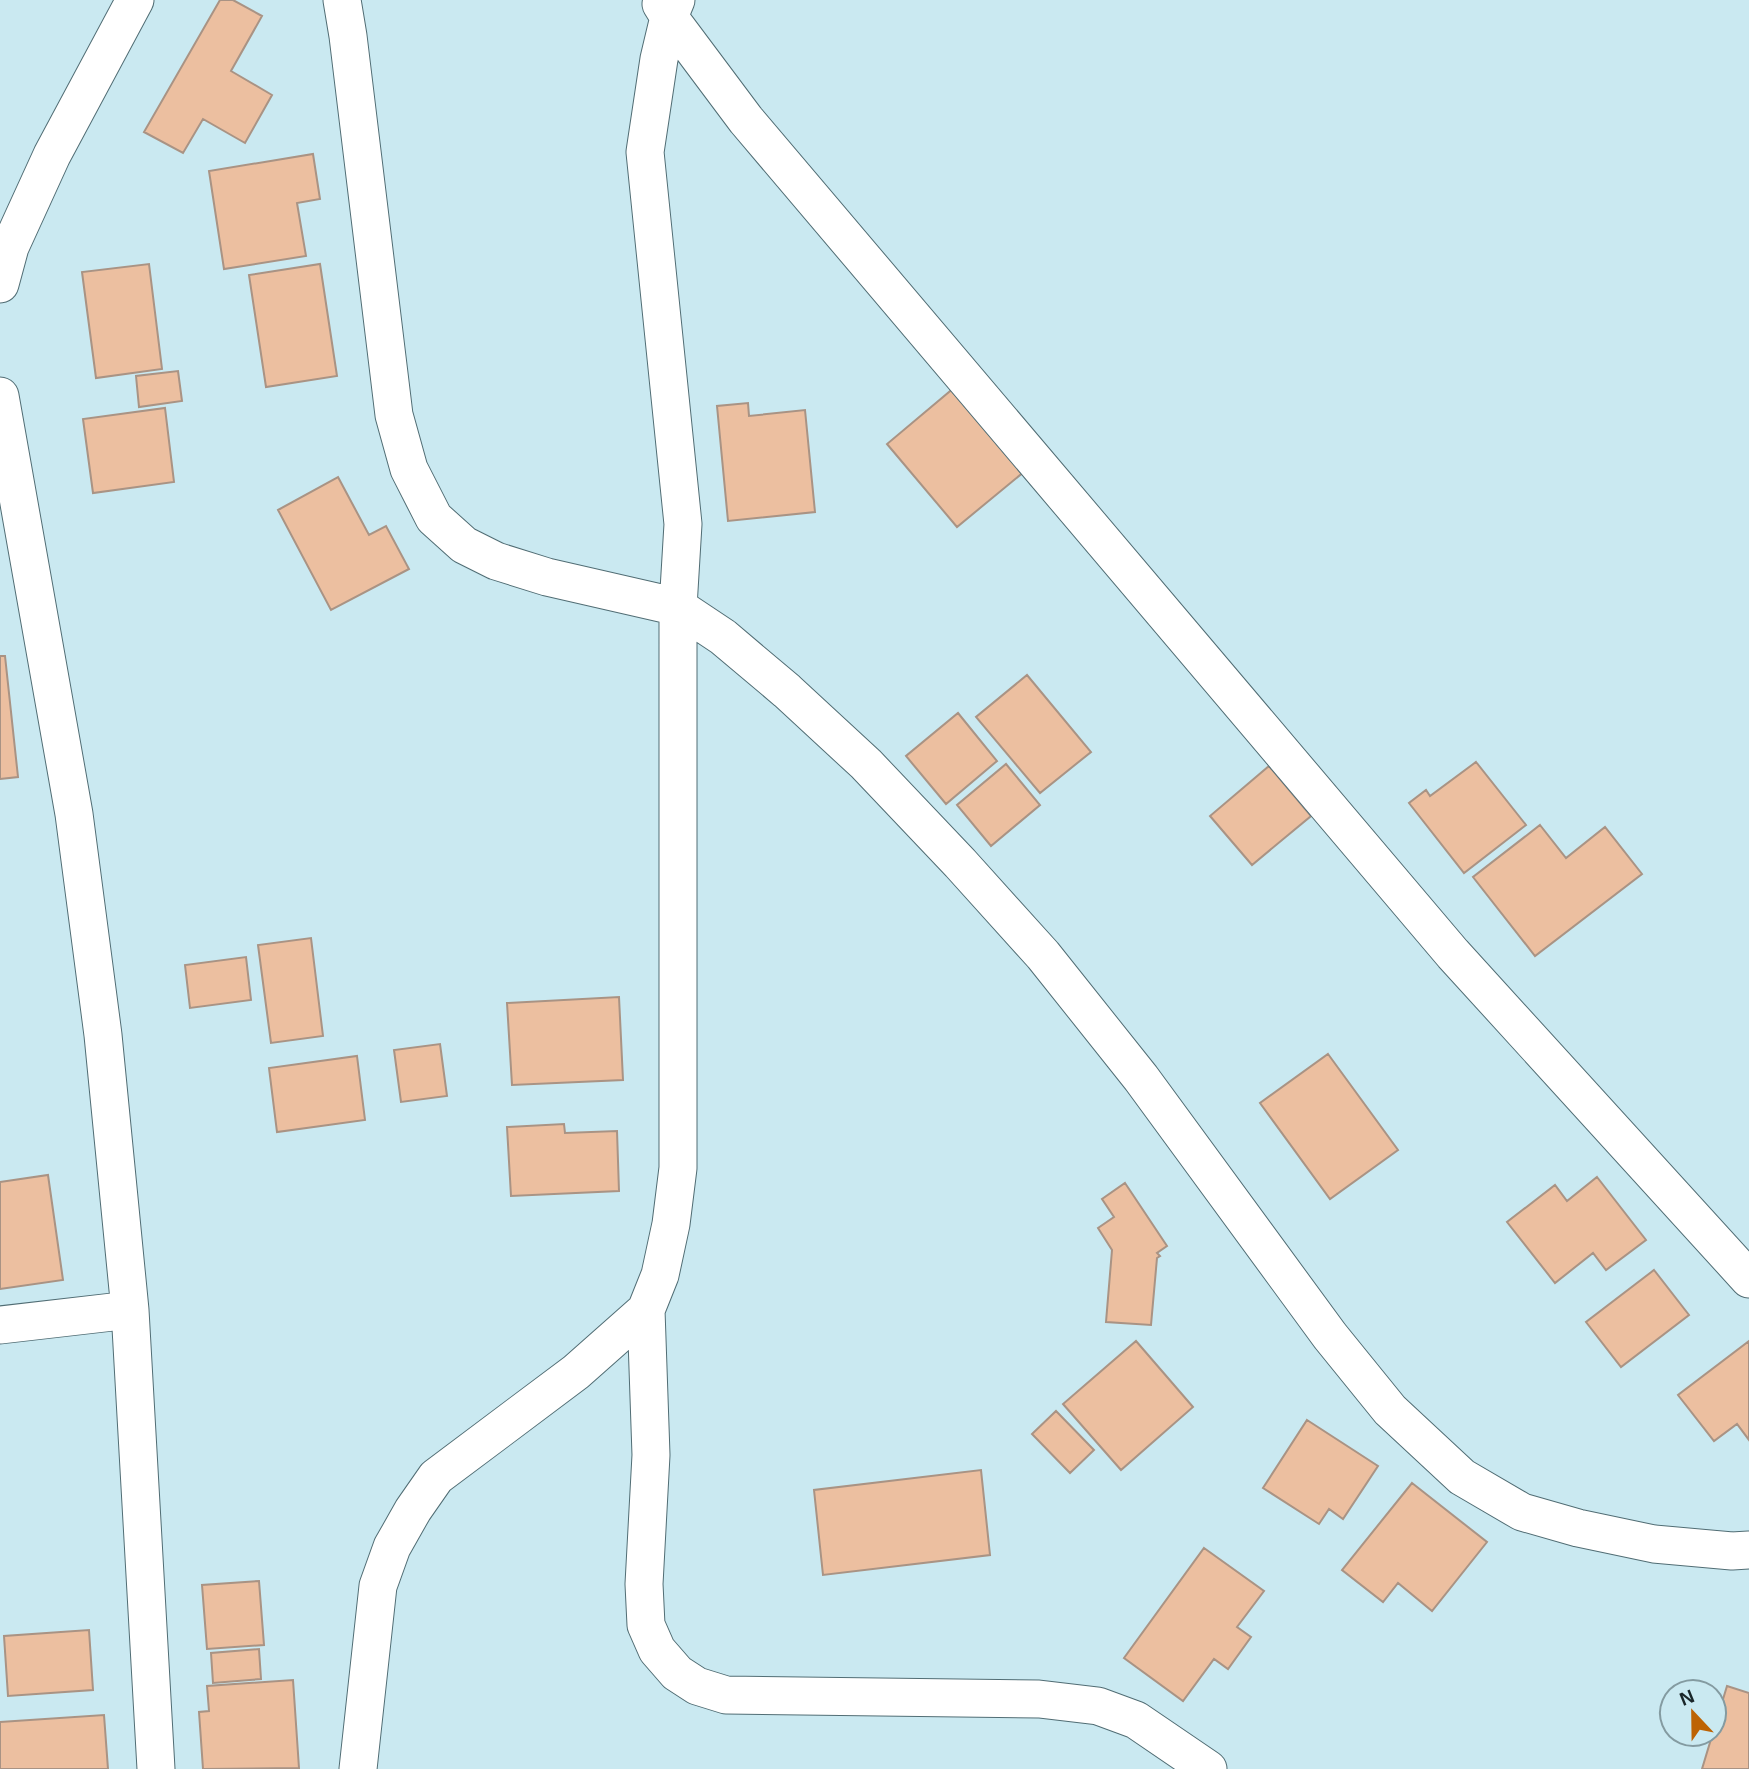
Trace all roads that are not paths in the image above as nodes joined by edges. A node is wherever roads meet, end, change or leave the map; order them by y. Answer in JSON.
{"nodes":[{"id":1,"x":135,"y":0,"type":"edge"},
{"id":2,"x":342,"y":0,"type":"edge"},
{"id":3,"x":668,"y":6,"type":"edge"},
{"id":4,"x":0,"y":284,"type":"edge"},
{"id":5,"x":0,"y":396,"type":"edge"},
{"id":6,"x":678,"y":607,"type":"junction"},
{"id":7,"x":1749,"y":1279,"type":"edge"},
{"id":8,"x":130,"y":1310,"type":"junction"},
{"id":9,"x":646,"y":1310,"type":"junction"},
{"id":10,"x":0,"y":1325,"type":"edge"},
{"id":11,"x":1749,"y":1550,"type":"edge"},
{"id":12,"x":156,"y":1769,"type":"edge"},
{"id":13,"x":358,"y":1769,"type":"edge"},
{"id":14,"x":1208,"y":1769,"type":"edge"}],
"edges":[{"from":1,"to":4,"type":"street"},
{"from":2,"to":6,"type":"street"},
{"from":3,"to":6,"type":"street"},
{"from":3,"to":7,"type":"street"},
{"from":5,"to":8,"type":"street"},
{"from":6,"to":9,"type":"street"},
{"from":6,"to":11,"type":"street"},
{"from":8,"to":10,"type":"street"},
{"from":8,"to":12,"type":"street"},
{"from":9,"to":13,"type":"street"},
{"from":9,"to":14,"type":"street"}]}
